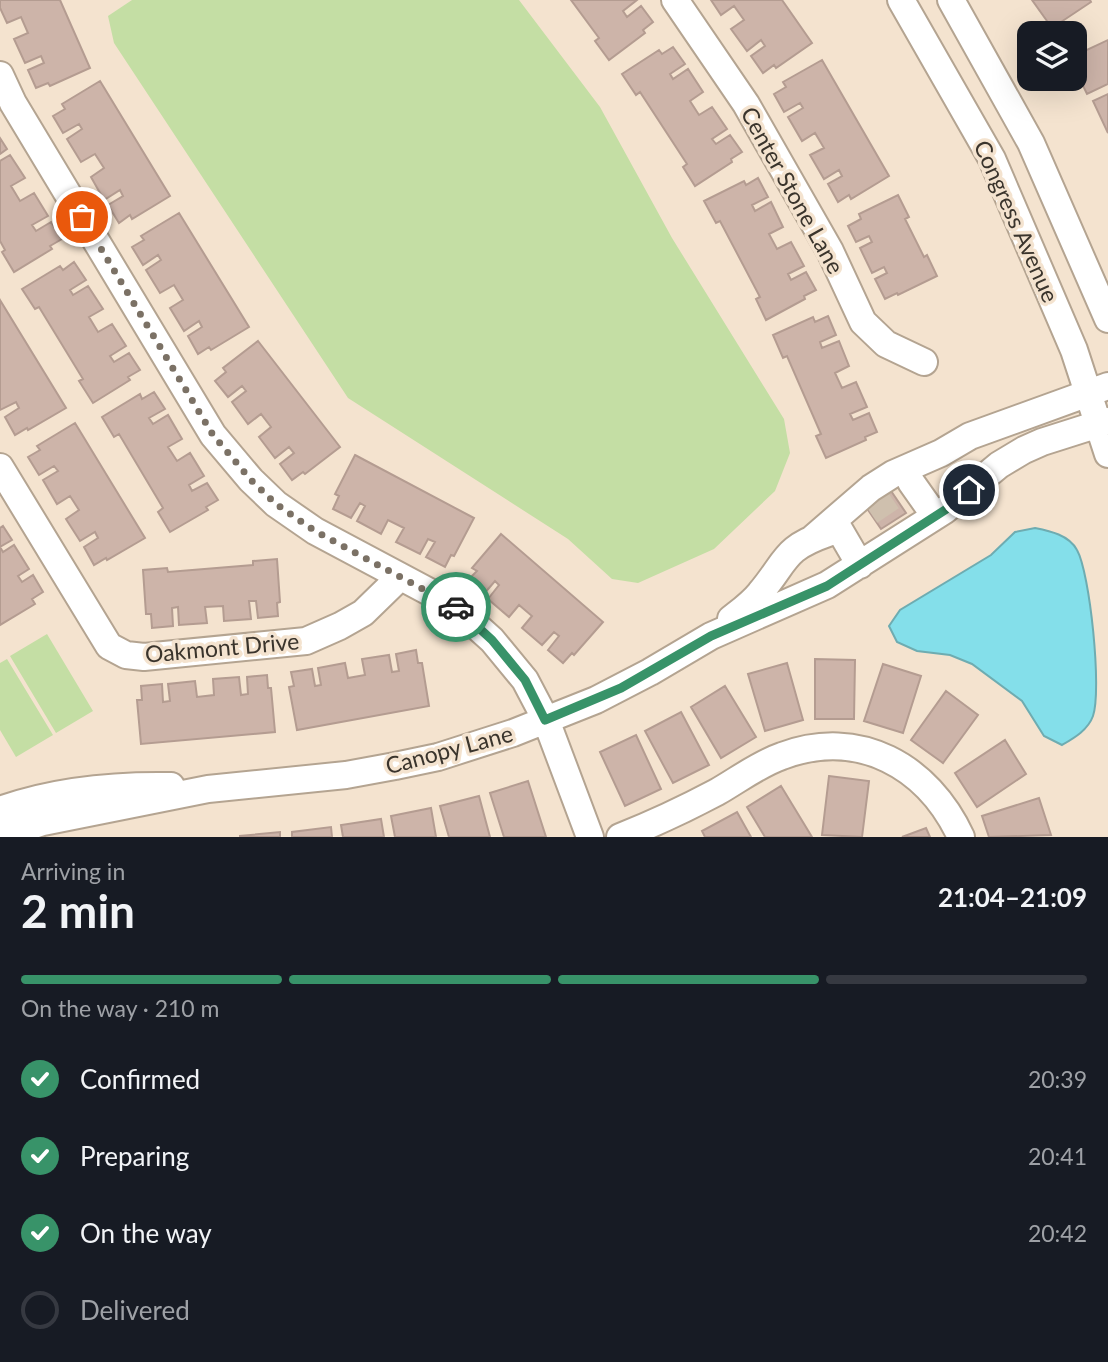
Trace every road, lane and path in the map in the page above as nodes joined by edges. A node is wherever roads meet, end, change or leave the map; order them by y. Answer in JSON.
{"nodes":[{"id":1,"x":675,"y":0,"type":"edge"},
{"id":2,"x":901,"y":0,"type":"edge"},
{"id":3,"x":951,"y":0,"type":"edge"},
{"id":4,"x":0,"y":75,"type":"edge"},
{"id":5,"x":1108,"y":319,"type":"edge"},
{"id":6,"x":924,"y":362,"type":"dead end"},
{"id":7,"x":1098,"y":389,"type":"edge"},
{"id":8,"x":1104,"y":422,"type":"edge"},
{"id":9,"x":941,"y":453,"type":"junction"},
{"id":10,"x":1108,"y":454,"type":"edge"},
{"id":11,"x":0,"y":467,"type":"edge"},
{"id":12,"x":870,"y":512,"type":"tunnel mouth"},
{"id":13,"x":935,"y":516,"type":"junction"},
{"id":14,"x":839,"y":529,"type":"junction"},
{"id":15,"x":812,"y":539,"type":"junction"},
{"id":16,"x":860,"y":565,"type":"junction"},
{"id":17,"x":400,"y":577,"type":"junction"},
{"id":18,"x":711,"y":636,"type":"junction"},
{"id":19,"x":545,"y":720,"type":"junction"},
{"id":20,"x":5,"y":814,"type":"edge"},
{"id":21,"x":590,"y":837,"type":"edge"},
{"id":22,"x":620,"y":837,"type":"edge"},
{"id":23,"x":961,"y":837,"type":"edge"}],
"edges":[{"from":1,"to":6,"type":"street","name":"Center Stone Lane"},
{"from":2,"to":7,"type":"street","name":"Congress Avenue"},
{"from":3,"to":5,"type":"street","name":"Congress Avenue"},
{"from":4,"to":17,"type":"street"},
{"from":7,"to":8,"type":"street","name":"Congress Avenue"},
{"from":7,"to":9,"type":"street","name":"Canopy Lane"},
{"from":8,"to":10,"type":"street","name":"Congress Avenue"},
{"from":8,"to":13,"type":"street","name":"Canopy Lane"},
{"from":9,"to":13,"type":"street","name":"Canopy Lane"},
{"from":9,"to":15,"type":"street","name":"Canopy Lane"},
{"from":11,"to":17,"type":"street","name":"Oakmont Drive"},
{"from":12,"to":14,"type":"street","name":"Canopy Lane"},
{"from":13,"to":16,"type":"street","name":"Canopy Lane"},
{"from":14,"to":15,"type":"street","name":"Canopy Lane"},
{"from":14,"to":16,"type":"street"},
{"from":15,"to":18,"type":"street","name":"Canopy Lane"},
{"from":16,"to":18,"type":"street","name":"Canopy Lane"},
{"from":17,"to":19,"type":"street"},
{"from":18,"to":19,"type":"street","name":"Canopy Lane"},
{"from":19,"to":20,"type":"street","name":"Canopy Lane"},
{"from":19,"to":21,"type":"street"},
{"from":22,"to":23,"type":"street"}]}
